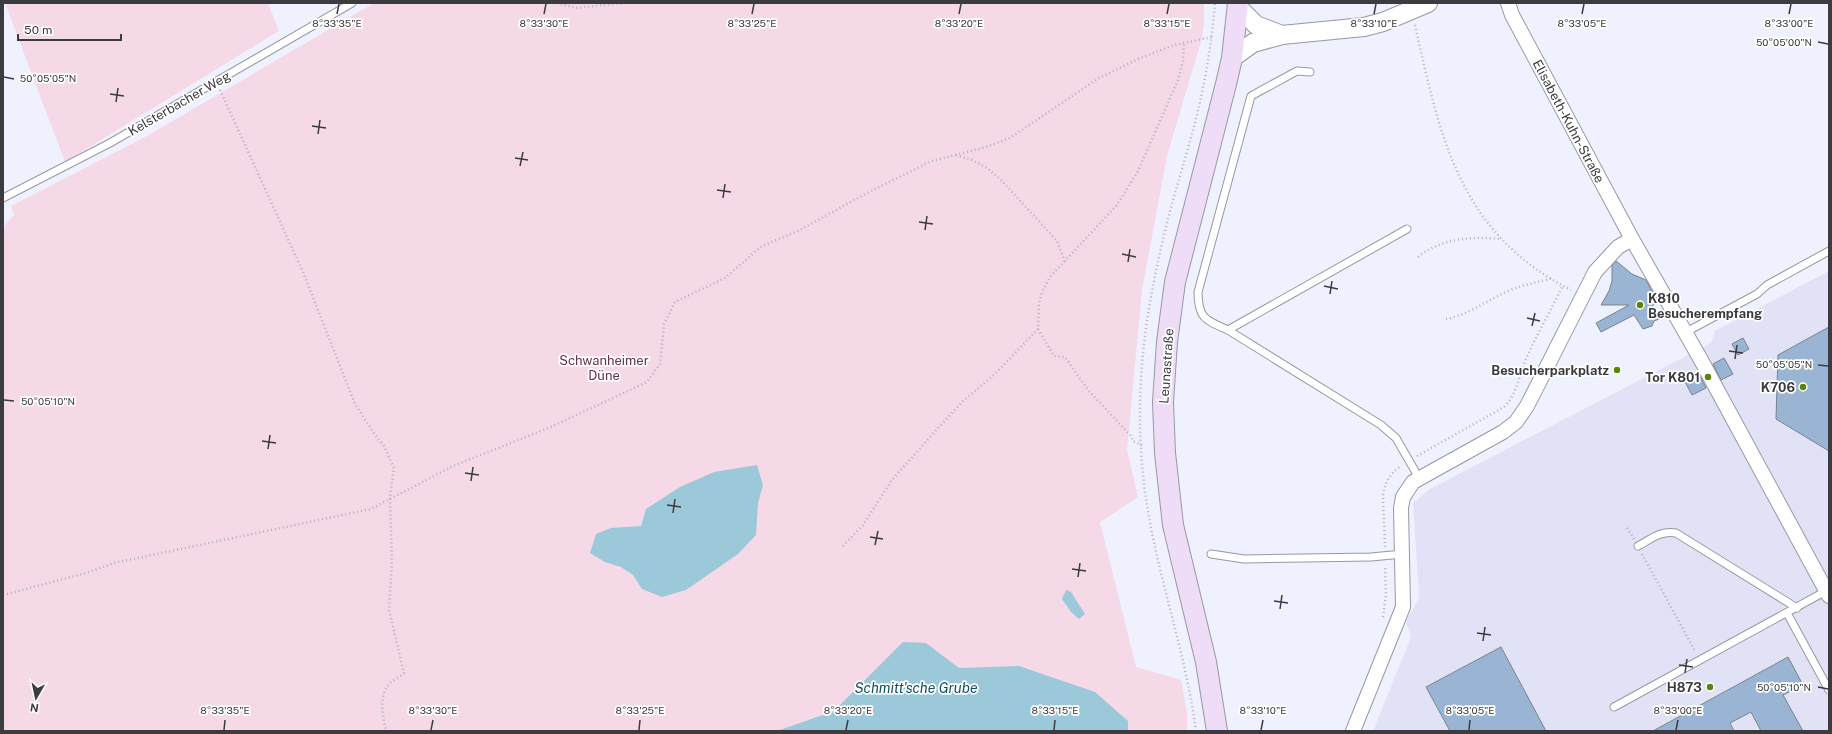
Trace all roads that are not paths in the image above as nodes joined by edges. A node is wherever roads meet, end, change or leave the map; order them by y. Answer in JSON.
{"nodes":[{"id":1,"x":352,"y":3,"type":"edge"},
{"id":2,"x":1428,"y":3,"type":"edge"},
{"id":3,"x":1508,"y":3,"type":"edge"},
{"id":4,"x":1238,"y":5,"type":"edge"},
{"id":5,"x":1282,"y":35,"type":"junction"},
{"id":6,"x":1232,"y":58,"type":"junction"},
{"id":7,"x":1310,"y":72,"type":"dead end"},
{"id":8,"x":3,"y":198,"type":"edge"},
{"id":9,"x":1407,"y":229,"type":"dead end"},
{"id":10,"x":1632,"y":239,"type":"junction"},
{"id":11,"x":1829,"y":251,"type":"edge"},
{"id":12,"x":1228,"y":330,"type":"junction"},
{"id":13,"x":1686,"y":332,"type":"junction"},
{"id":14,"x":1419,"y":478,"type":"junction"},
{"id":15,"x":1638,"y":546,"type":"road end"},
{"id":16,"x":1211,"y":554,"type":"dead end"},
{"id":17,"x":1403,"y":554,"type":"junction"},
{"id":18,"x":1828,"y":592,"type":"edge"},
{"id":19,"x":1797,"y":608,"type":"junction"},
{"id":20,"x":1787,"y":613,"type":"junction"},
{"id":21,"x":1829,"y":690,"type":"edge"},
{"id":22,"x":1614,"y":707,"type":"dead end"},
{"id":23,"x":1217,"y":731,"type":"edge"},
{"id":24,"x":1353,"y":731,"type":"edge"}],
"edges":[{"from":1,"to":8,"type":"lane","name":"Kelsterbacher Weg"},
{"from":2,"to":5,"type":"street"},
{"from":3,"to":10,"type":"street","name":"Elisabeth-Kuhn-Straße"},
{"from":4,"to":5,"type":"street"},
{"from":4,"to":6,"type":"main road","name":"Leunastraße"},
{"from":5,"to":6,"type":"street"},
{"from":6,"to":23,"type":"main road","name":"Leunastraße"},
{"from":7,"to":12,"type":"lane"},
{"from":9,"to":12,"type":"lane"},
{"from":10,"to":13,"type":"street","name":"Elisabeth-Kuhn-Straße"},
{"from":10,"to":14,"type":"street"},
{"from":11,"to":13,"type":"lane"},
{"from":12,"to":14,"type":"lane"},
{"from":13,"to":18,"type":"street","name":"Elisabeth-Kuhn-Straße"},
{"from":14,"to":17,"type":"street"},
{"from":15,"to":19,"type":"lane"},
{"from":16,"to":17,"type":"lane"},
{"from":17,"to":24,"type":"street"},
{"from":18,"to":19,"type":"lane"},
{"from":19,"to":20,"type":"lane"},
{"from":20,"to":21,"type":"lane"},
{"from":20,"to":22,"type":"lane"}]}
